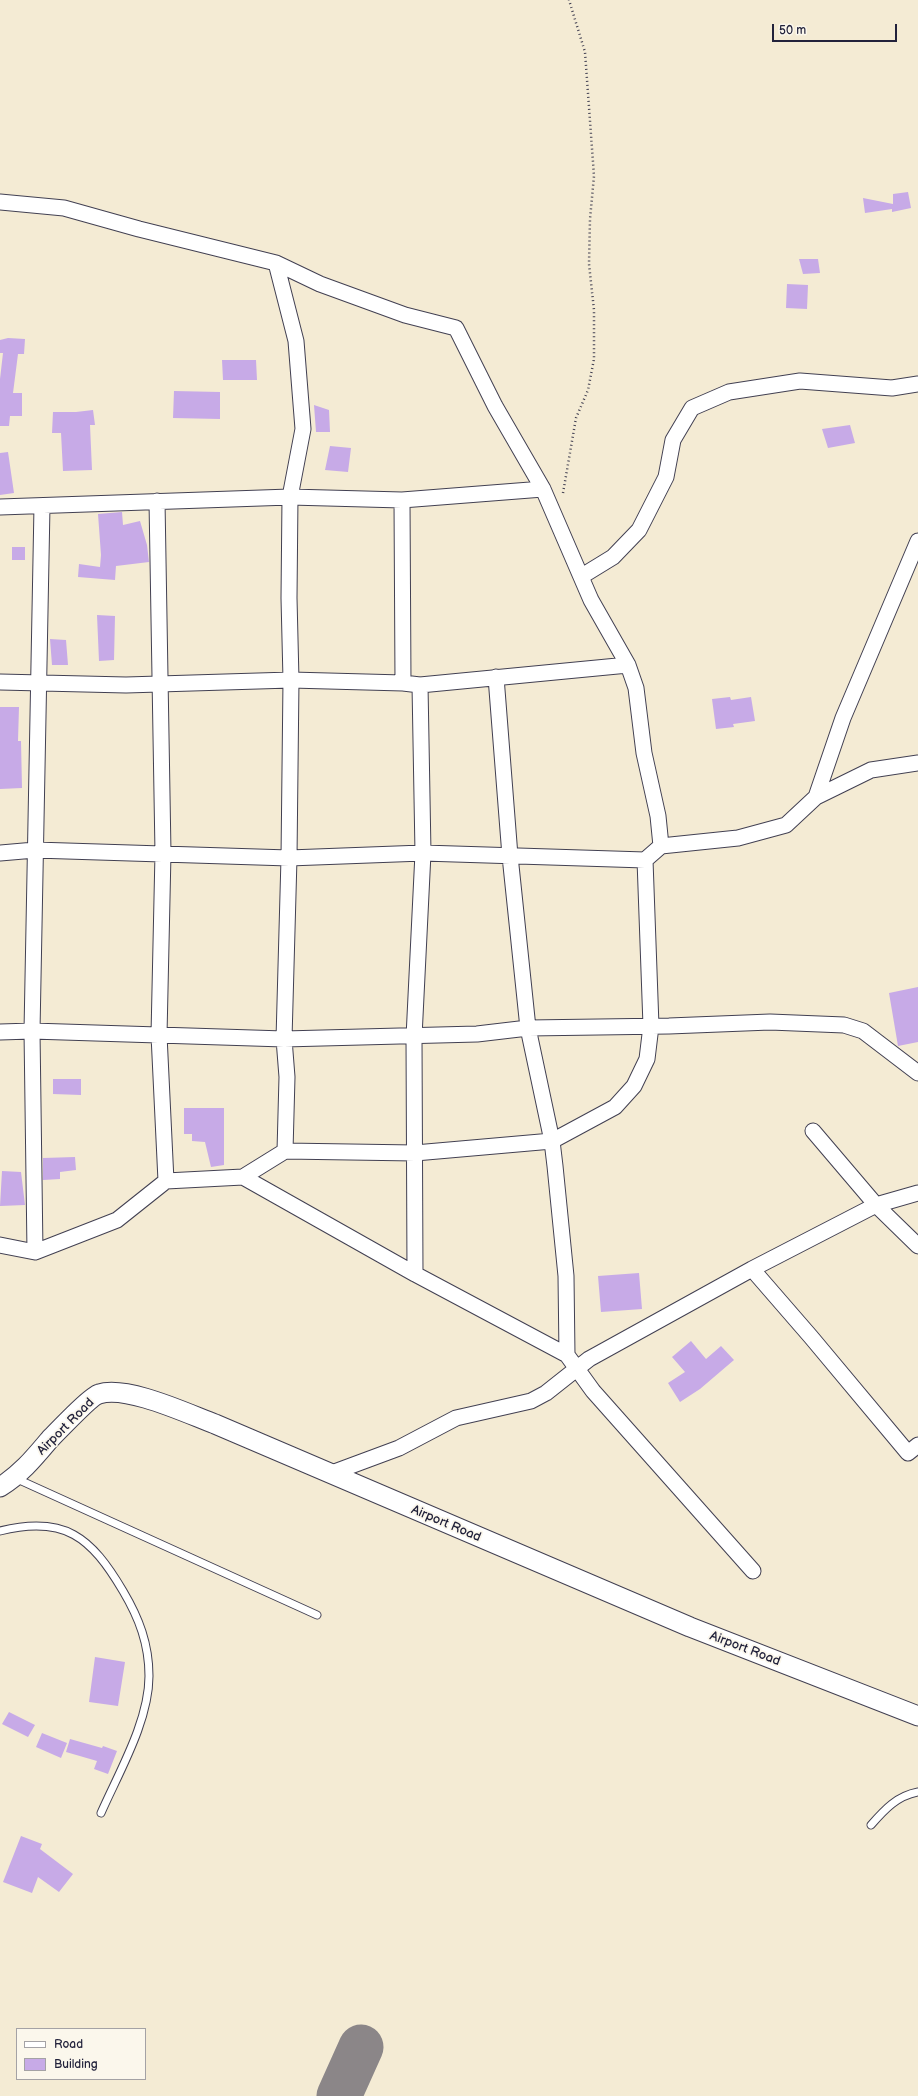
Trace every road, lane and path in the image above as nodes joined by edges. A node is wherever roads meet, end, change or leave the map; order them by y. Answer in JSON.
{"nodes":[{"id":1,"x":569,"y":0,"type":"edge"},
{"id":2,"x":0,"y":202,"type":"edge"},
{"id":3,"x":276,"y":263,"type":"junction"},
{"id":4,"x":918,"y":384,"type":"edge"},
{"id":5,"x":543,"y":489,"type":"junction"},
{"id":6,"x":290,"y":497,"type":"junction"},
{"id":7,"x":402,"y":500,"type":"junction"},
{"id":8,"x":157,"y":502,"type":"junction"},
{"id":9,"x":0,"y":506,"type":"edge"},
{"id":10,"x":42,"y":506,"type":"junction"},
{"id":11,"x":558,"y":523,"type":"junction"},
{"id":12,"x":918,"y":541,"type":"edge"},
{"id":13,"x":582,"y":576,"type":"junction"},
{"id":14,"x":628,"y":665,"type":"junction"},
{"id":15,"x":496,"y":677,"type":"junction"},
{"id":16,"x":291,"y":680,"type":"junction"},
{"id":17,"x":0,"y":682,"type":"edge"},
{"id":18,"x":40,"y":682,"type":"junction"},
{"id":19,"x":160,"y":683,"type":"junction"},
{"id":20,"x":403,"y":683,"type":"junction"},
{"id":21,"x":420,"y":685,"type":"junction"},
{"id":22,"x":918,"y":763,"type":"edge"},
{"id":23,"x":816,"y":797,"type":"junction"},
{"id":24,"x":661,"y":846,"type":"junction"},
{"id":25,"x":35,"y":850,"type":"junction"},
{"id":26,"x":0,"y":853,"type":"edge"},
{"id":27,"x":163,"y":853,"type":"junction"},
{"id":28,"x":423,"y":853,"type":"junction"},
{"id":29,"x":510,"y":856,"type":"junction"},
{"id":30,"x":289,"y":858,"type":"junction"},
{"id":31,"x":645,"y":860,"type":"junction"},
{"id":32,"x":651,"y":1026,"type":"junction"},
{"id":33,"x":528,"y":1028,"type":"junction"},
{"id":34,"x":32,"y":1031,"type":"junction"},
{"id":35,"x":0,"y":1032,"type":"edge"},
{"id":36,"x":159,"y":1035,"type":"junction"},
{"id":37,"x":414,"y":1037,"type":"junction"},
{"id":38,"x":284,"y":1039,"type":"junction"},
{"id":39,"x":918,"y":1073,"type":"edge"},
{"id":40,"x":813,"y":1131,"type":"dead end"},
{"id":41,"x":552,"y":1141,"type":"junction"},
{"id":42,"x":285,"y":1151,"type":"junction"},
{"id":43,"x":415,"y":1153,"type":"junction"},
{"id":44,"x":243,"y":1177,"type":"junction"},
{"id":45,"x":166,"y":1180,"type":"junction"},
{"id":46,"x":918,"y":1192,"type":"edge"},
{"id":47,"x":876,"y":1205,"type":"junction"},
{"id":48,"x":0,"y":1244,"type":"edge"},
{"id":49,"x":918,"y":1246,"type":"edge"},
{"id":50,"x":35,"y":1252,"type":"junction"},
{"id":51,"x":752,"y":1269,"type":"junction"},
{"id":52,"x":416,"y":1274,"type":"junction"},
{"id":53,"x":567,"y":1354,"type":"junction"},
{"id":54,"x":576,"y":1369,"type":"junction"},
{"id":55,"x":918,"y":1445,"type":"edge"},
{"id":56,"x":329,"y":1474,"type":"junction"},
{"id":57,"x":7,"y":1483,"type":"edge"},
{"id":58,"x":0,"y":1531,"type":"edge"},
{"id":59,"x":752,"y":1571,"type":"dead end"},
{"id":60,"x":317,"y":1615,"type":"dead end"},
{"id":61,"x":918,"y":1716,"type":"edge"},
{"id":62,"x":918,"y":1792,"type":"edge"},
{"id":63,"x":101,"y":1813,"type":"dead end"},
{"id":64,"x":872,"y":1824,"type":"dead end"}],
"edges":[{"from":1,"to":11,"type":"path"},
{"from":2,"to":3,"type":"street"},
{"from":3,"to":5,"type":"street"},
{"from":3,"to":6,"type":"street"},
{"from":4,"to":13,"type":"street"},
{"from":5,"to":7,"type":"street"},
{"from":5,"to":11,"type":"street"},
{"from":6,"to":7,"type":"street"},
{"from":6,"to":8,"type":"street"},
{"from":6,"to":16,"type":"street"},
{"from":7,"to":20,"type":"street"},
{"from":8,"to":10,"type":"street"},
{"from":8,"to":19,"type":"street"},
{"from":9,"to":10,"type":"street"},
{"from":10,"to":18,"type":"street"},
{"from":11,"to":13,"type":"street"},
{"from":12,"to":23,"type":"street"},
{"from":13,"to":14,"type":"street"},
{"from":14,"to":15,"type":"street"},
{"from":14,"to":24,"type":"street"},
{"from":15,"to":21,"type":"street"},
{"from":15,"to":29,"type":"street"},
{"from":16,"to":19,"type":"street"},
{"from":16,"to":20,"type":"street"},
{"from":16,"to":30,"type":"street"},
{"from":17,"to":18,"type":"street"},
{"from":18,"to":19,"type":"street"},
{"from":18,"to":25,"type":"street"},
{"from":19,"to":27,"type":"street"},
{"from":20,"to":21,"type":"street"},
{"from":21,"to":28,"type":"street"},
{"from":22,"to":23,"type":"street"},
{"from":23,"to":24,"type":"street"},
{"from":24,"to":31,"type":"street"},
{"from":25,"to":26,"type":"street"},
{"from":25,"to":27,"type":"street"},
{"from":25,"to":34,"type":"street"},
{"from":27,"to":30,"type":"street"},
{"from":27,"to":36,"type":"street"},
{"from":28,"to":29,"type":"street"},
{"from":28,"to":30,"type":"street"},
{"from":28,"to":37,"type":"street"},
{"from":29,"to":31,"type":"street"},
{"from":29,"to":33,"type":"street"},
{"from":30,"to":38,"type":"street"},
{"from":31,"to":32,"type":"street"},
{"from":32,"to":33,"type":"street"},
{"from":32,"to":39,"type":"street"},
{"from":32,"to":41,"type":"street"},
{"from":33,"to":37,"type":"street"},
{"from":33,"to":41,"type":"street"},
{"from":34,"to":35,"type":"street"},
{"from":34,"to":36,"type":"street"},
{"from":34,"to":50,"type":"street"},
{"from":36,"to":38,"type":"street"},
{"from":36,"to":45,"type":"street"},
{"from":37,"to":38,"type":"street"},
{"from":37,"to":43,"type":"street"},
{"from":38,"to":42,"type":"street"},
{"from":40,"to":47,"type":"street"},
{"from":41,"to":43,"type":"street"},
{"from":41,"to":53,"type":"street"},
{"from":42,"to":43,"type":"street"},
{"from":42,"to":44,"type":"street"},
{"from":43,"to":52,"type":"street"},
{"from":44,"to":45,"type":"street"},
{"from":44,"to":52,"type":"street"},
{"from":45,"to":50,"type":"street"},
{"from":46,"to":47,"type":"street"},
{"from":47,"to":49,"type":"street"},
{"from":47,"to":51,"type":"street"},
{"from":48,"to":50,"type":"street"},
{"from":51,"to":54,"type":"street"},
{"from":51,"to":55,"type":"street"},
{"from":52,"to":53,"type":"street"},
{"from":53,"to":54,"type":"street"},
{"from":54,"to":56,"type":"street"},
{"from":54,"to":59,"type":"street"},
{"from":56,"to":57,"type":"street","name":"Airport Road"},
{"from":56,"to":61,"type":"street","name":"Airport Road"},
{"from":57,"to":60,"type":"lane"},
{"from":58,"to":63,"type":"lane"},
{"from":62,"to":64,"type":"lane"}]}
